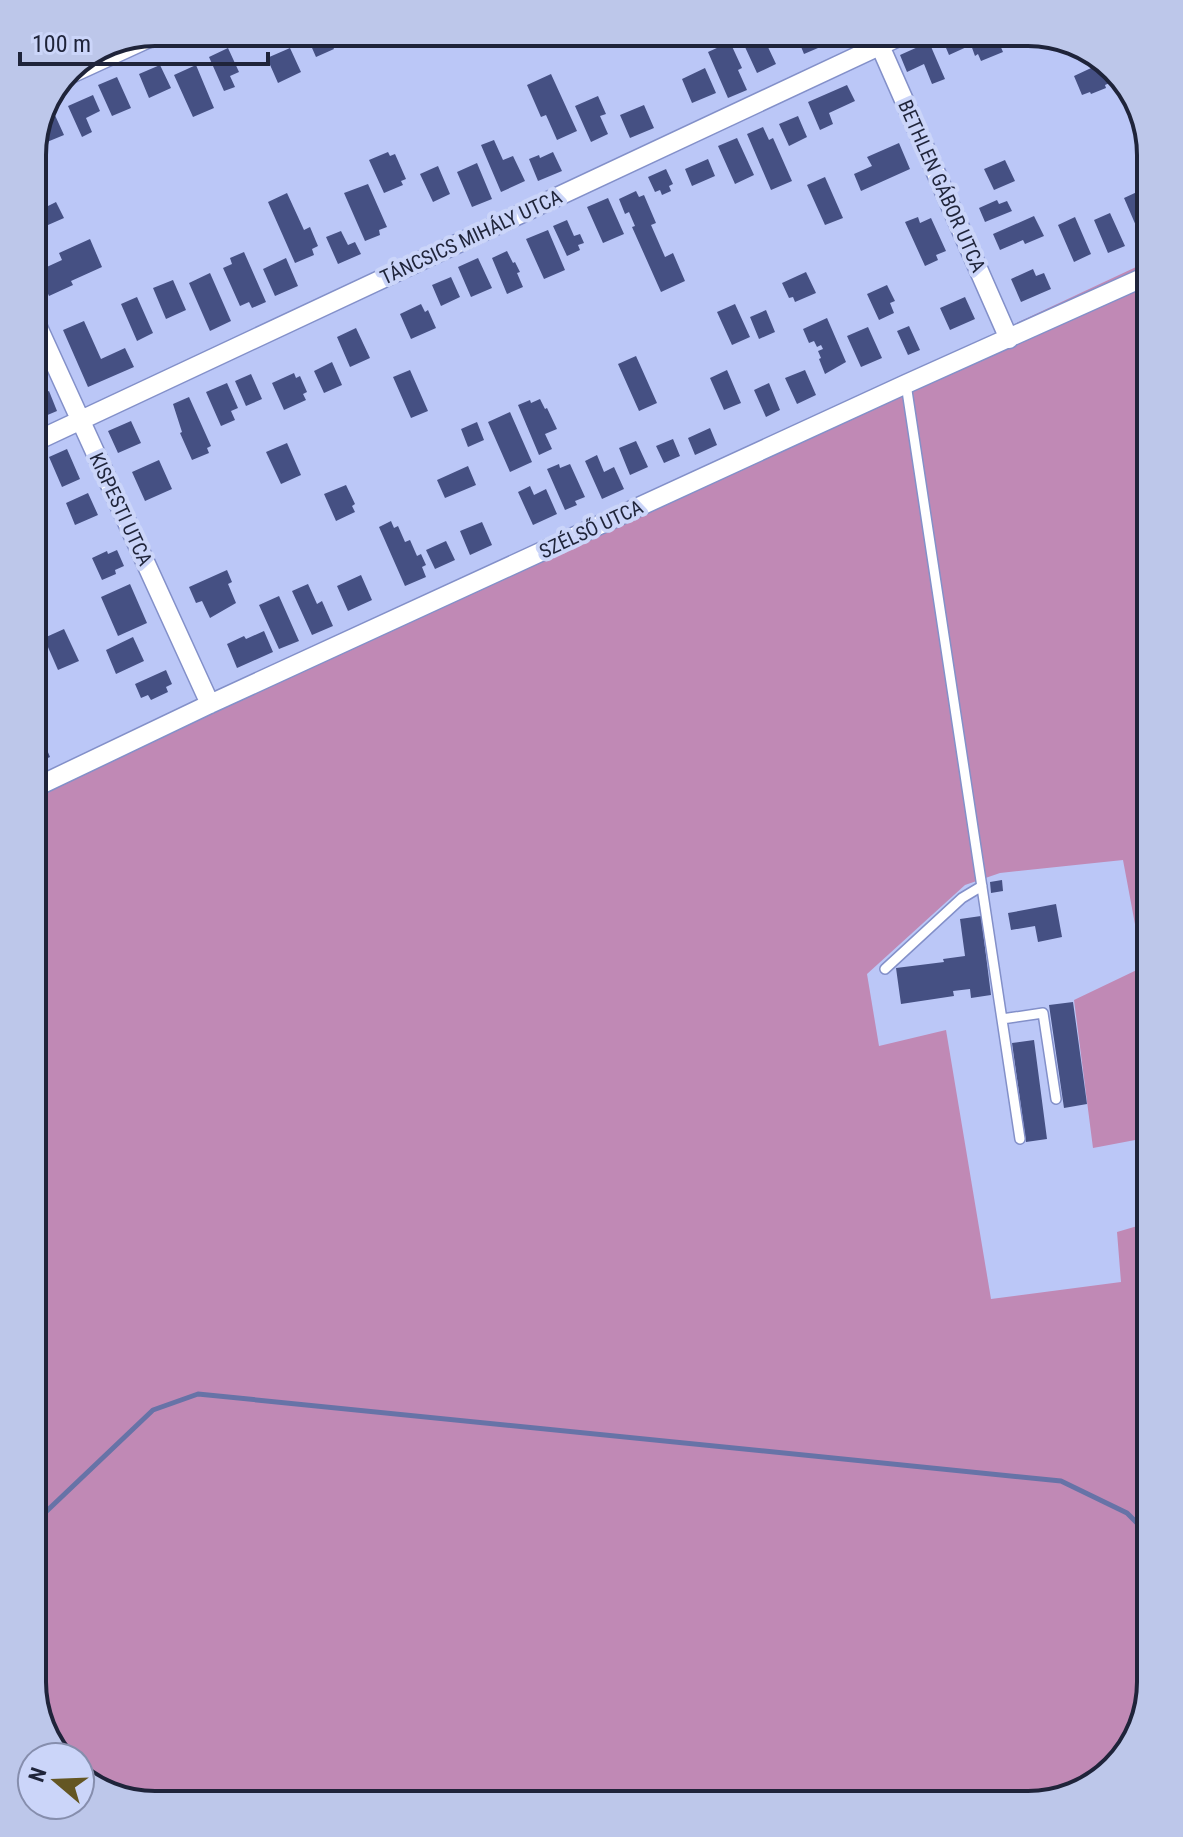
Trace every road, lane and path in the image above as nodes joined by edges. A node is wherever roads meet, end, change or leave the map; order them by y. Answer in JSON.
{"nodes":[{"id":1,"x":863,"y":46,"type":"edge"},
{"id":2,"x":881,"y":46,"type":"edge"},
{"id":3,"x":1137,"y":280,"type":"edge"},
{"id":4,"x":1009,"y":339,"type":"junction"},
{"id":5,"x":46,"y":344,"type":"edge"},
{"id":6,"x":906,"y":384,"type":"junction"},
{"id":7,"x":81,"y":420,"type":"junction"},
{"id":8,"x":46,"y":436,"type":"edge"},
{"id":9,"x":210,"y":704,"type":"junction"},
{"id":10,"x":46,"y":782,"type":"edge"},
{"id":11,"x":982,"y":886,"type":"junction"},
{"id":12,"x":885,"y":969,"type":"dead end"},
{"id":13,"x":1002,"y":1019,"type":"junction"},
{"id":14,"x":1056,"y":1099,"type":"dead end"},
{"id":15,"x":1020,"y":1139,"type":"dead end"}],
"edges":[{"from":1,"to":7,"type":"street","name":"TÁNCSICS MIHÁLY UTCA"},
{"from":2,"to":4,"type":"street","name":"BETHLEN GÁBOR UTCA"},
{"from":3,"to":4,"type":"street","name":"SZÉLSŐ UTCA"},
{"from":4,"to":6,"type":"street","name":"SZÉLSŐ UTCA"},
{"from":5,"to":7,"type":"street","name":"KISPESTI UTCA"},
{"from":6,"to":9,"type":"street","name":"SZÉLSŐ UTCA"},
{"from":6,"to":11,"type":"lane"},
{"from":7,"to":8,"type":"street","name":"TÁNCSICS MIHÁLY UTCA"},
{"from":7,"to":9,"type":"street","name":"KISPESTI UTCA"},
{"from":9,"to":10,"type":"street","name":"SZÉLSŐ UTCA"},
{"from":11,"to":12,"type":"lane"},
{"from":11,"to":13,"type":"lane"},
{"from":13,"to":14,"type":"lane"},
{"from":13,"to":15,"type":"lane"}]}
